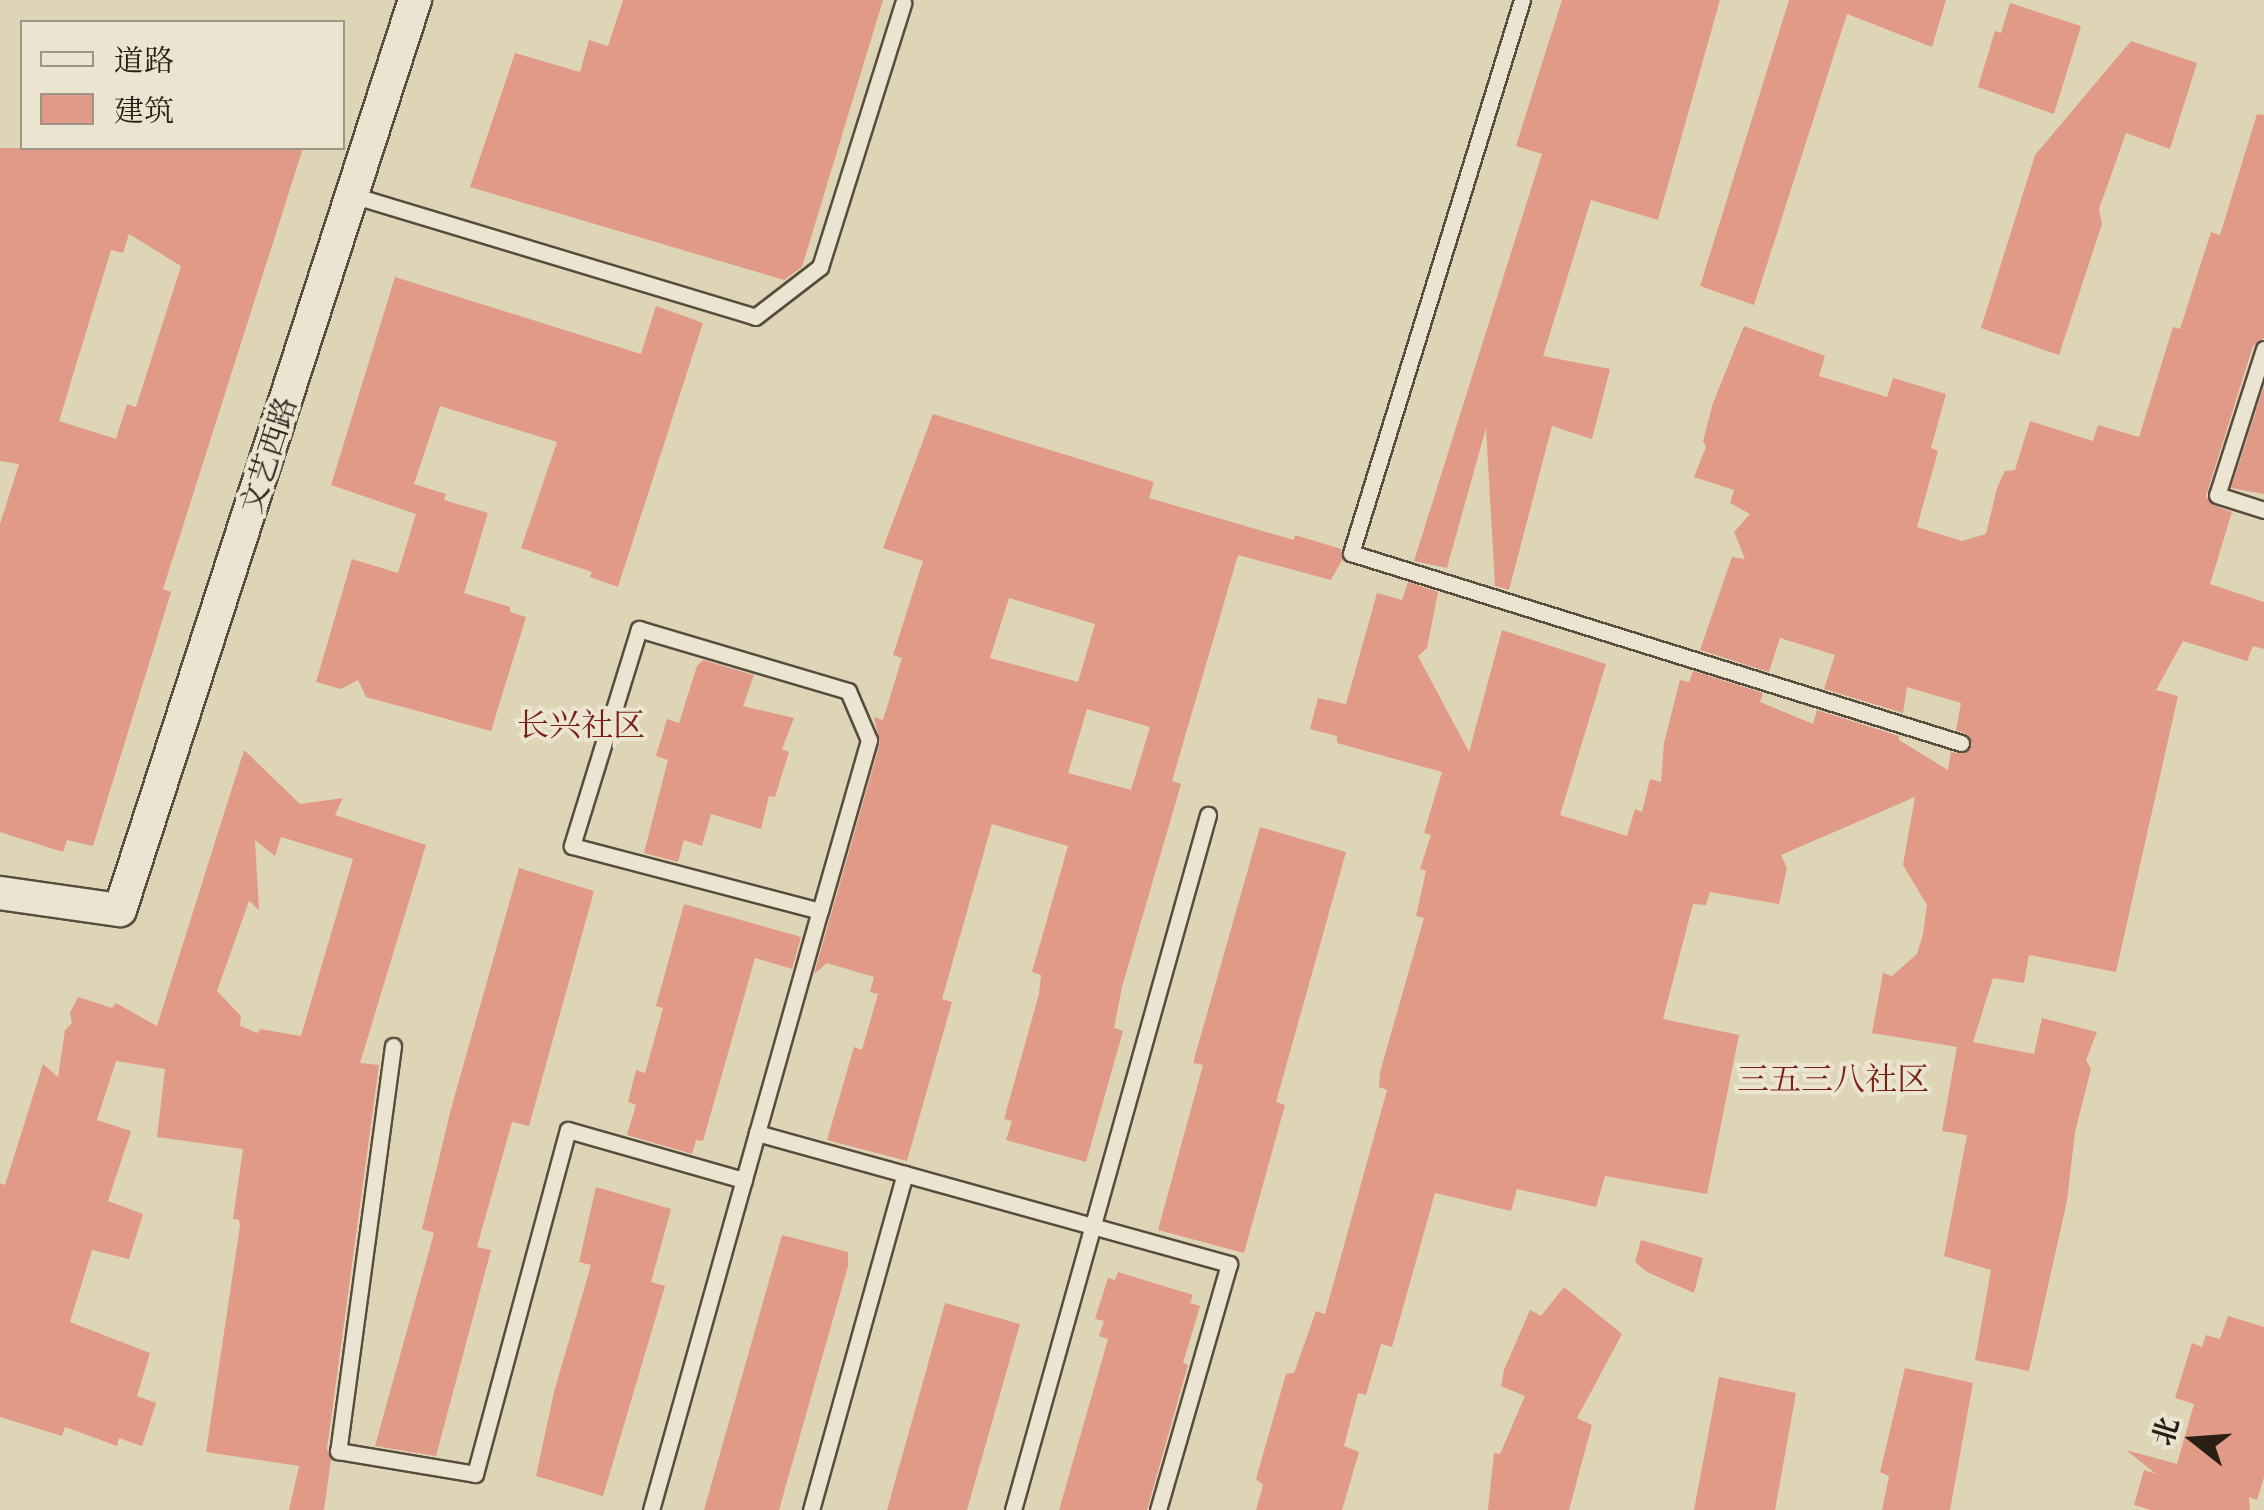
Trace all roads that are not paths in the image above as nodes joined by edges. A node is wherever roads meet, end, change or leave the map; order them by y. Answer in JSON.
{"nodes":[{"id":1,"x":414,"y":0,"type":"edge"},
{"id":2,"x":1522,"y":0,"type":"edge"},
{"id":3,"x":903,"y":2,"type":"dead end"},
{"id":4,"x":352,"y":195,"type":"junction"},
{"id":5,"x":2264,"y":349,"type":"edge"},
{"id":6,"x":2264,"y":510,"type":"edge"},
{"id":7,"x":1961,"y":742,"type":"dead end"},
{"id":8,"x":1208,"y":815,"type":"dead end"},
{"id":9,"x":0,"y":893,"type":"edge"},
{"id":10,"x":820,"y":911,"type":"junction"},
{"id":11,"x":393,"y":1046,"type":"dead end"},
{"id":12,"x":757,"y":1133,"type":"junction"},
{"id":13,"x":905,"y":1174,"type":"junction"},
{"id":14,"x":744,"y":1180,"type":"junction"},
{"id":15,"x":1094,"y":1226,"type":"junction"},
{"id":16,"x":651,"y":1510,"type":"edge"},
{"id":17,"x":811,"y":1510,"type":"edge"},
{"id":18,"x":1013,"y":1510,"type":"edge"},
{"id":19,"x":1158,"y":1510,"type":"edge"}],
"edges":[{"from":1,"to":4,"type":"street","name":"文艺西路"},
{"from":2,"to":7,"type":"lane"},
{"from":3,"to":4,"type":"lane"},
{"from":4,"to":9,"type":"street","name":"文艺西路"},
{"from":5,"to":6,"type":"lane"},
{"from":8,"to":15,"type":"lane"},
{"from":10,"to":10,"type":"lane"},
{"from":10,"to":12,"type":"lane"},
{"from":11,"to":14,"type":"lane"},
{"from":12,"to":13,"type":"lane"},
{"from":12,"to":14,"type":"lane"},
{"from":13,"to":15,"type":"lane"},
{"from":13,"to":17,"type":"lane"},
{"from":14,"to":16,"type":"lane"},
{"from":15,"to":18,"type":"lane"},
{"from":15,"to":19,"type":"lane"}]}
